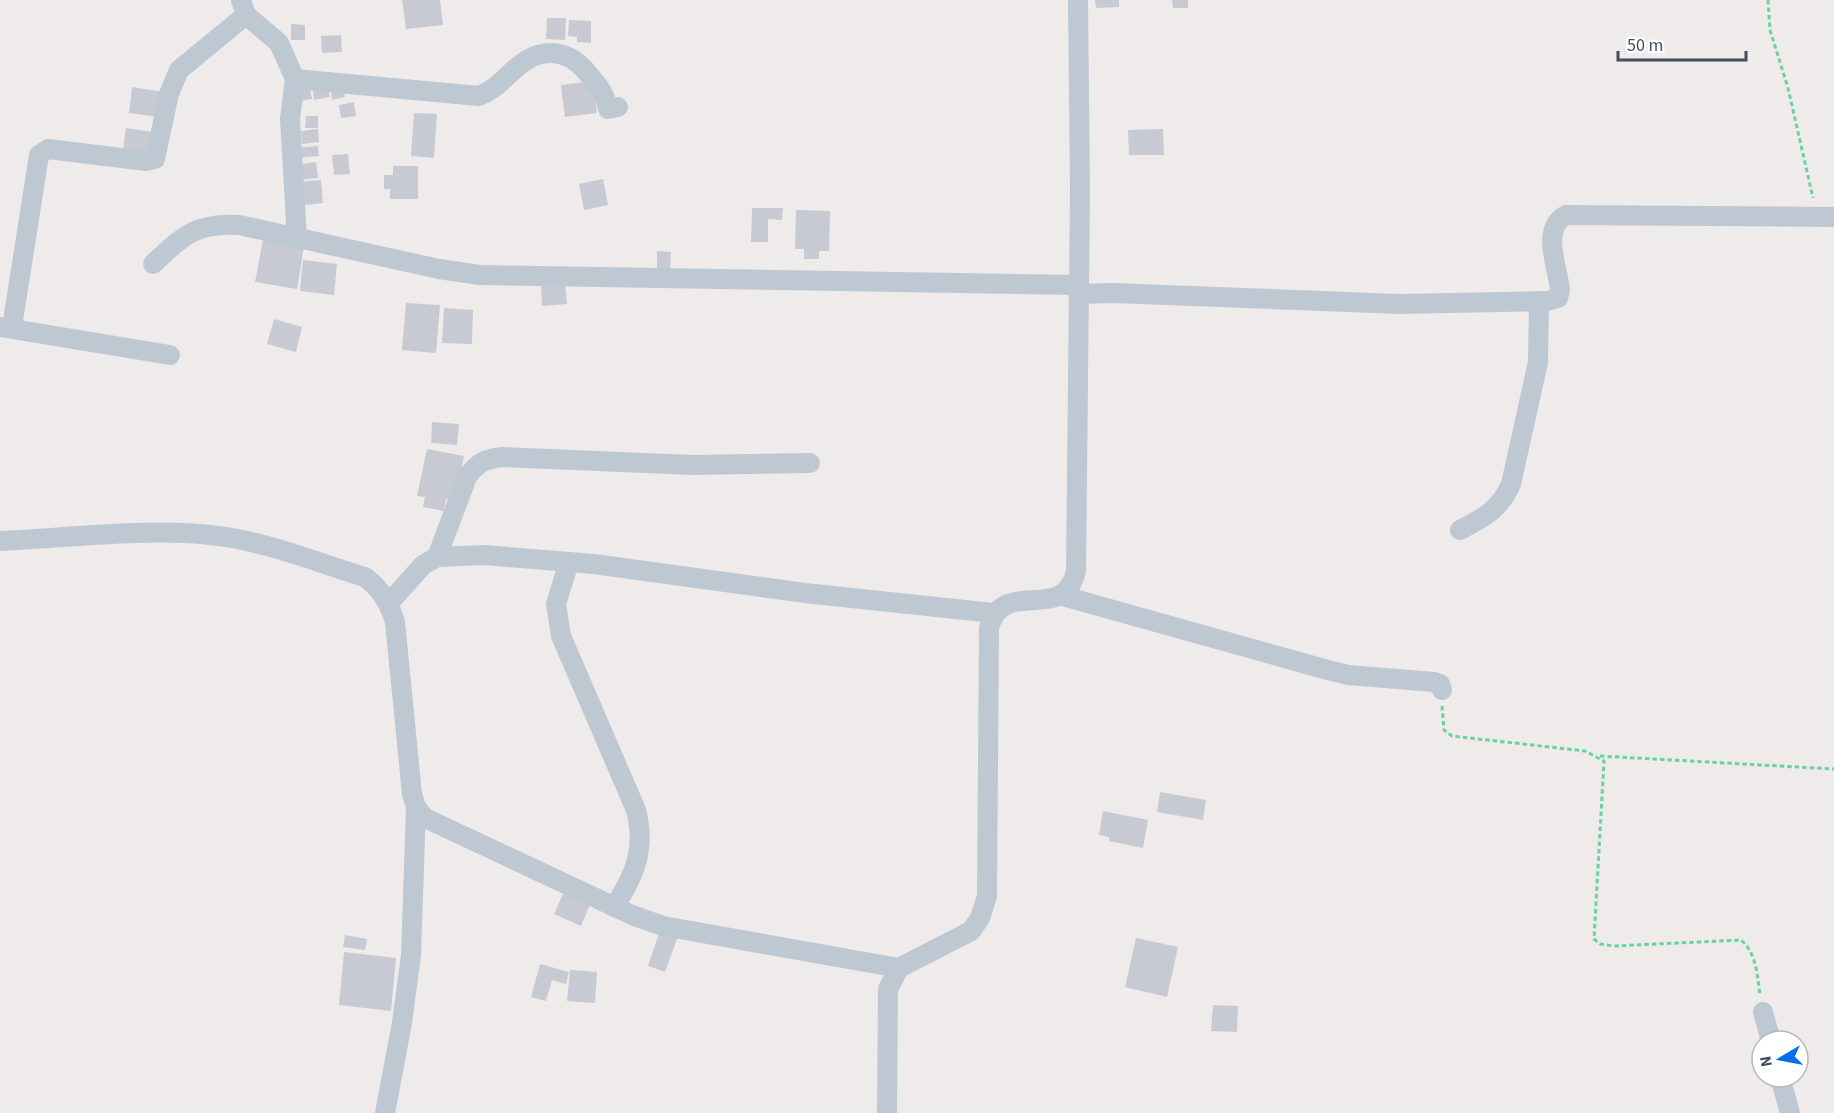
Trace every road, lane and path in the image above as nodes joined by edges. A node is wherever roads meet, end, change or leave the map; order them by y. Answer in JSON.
{"nodes":[{"id":1,"x":1078,"y":0,"type":"edge"},
{"id":2,"x":1768,"y":0,"type":"edge"},
{"id":3,"x":244,"y":7,"type":"edge"},
{"id":4,"x":295,"y":79,"type":"junction"},
{"id":5,"x":618,"y":107,"type":"dead end"},
{"id":6,"x":1826,"y":218,"type":"edge"},
{"id":7,"x":297,"y":239,"type":"junction"},
{"id":8,"x":153,"y":264,"type":"dead end"},
{"id":9,"x":1078,"y":290,"type":"junction"},
{"id":10,"x":1539,"y":301,"type":"junction"},
{"id":11,"x":6,"y":327,"type":"edge"},
{"id":12,"x":170,"y":355,"type":"dead end"},
{"id":13,"x":810,"y":464,"type":"dead end"},
{"id":14,"x":1460,"y":530,"type":"dead end"},
{"id":15,"x":0,"y":541,"type":"edge"},
{"id":16,"x":437,"y":557,"type":"junction"},
{"id":17,"x":569,"y":562,"type":"junction"},
{"id":18,"x":1063,"y":596,"type":"junction"},
{"id":19,"x":389,"y":603,"type":"junction"},
{"id":20,"x":993,"y":614,"type":"junction"},
{"id":21,"x":1442,"y":690,"type":"joint"},
{"id":22,"x":1598,"y":756,"type":"junction"},
{"id":23,"x":1834,"y":769,"type":"edge"},
{"id":24,"x":416,"y":807,"type":"junction"},
{"id":25,"x":614,"y":907,"type":"junction"},
{"id":26,"x":899,"y":968,"type":"junction"},
{"id":27,"x":1763,"y":1012,"type":"joint"},
{"id":28,"x":1768,"y":1029,"type":"edge"},
{"id":29,"x":1783,"y":1089,"type":"edge"},
{"id":30,"x":385,"y":1113,"type":"edge"},
{"id":31,"x":887,"y":1113,"type":"edge"},
{"id":32,"x":1790,"y":1113,"type":"edge"}],
"edges":[{"from":1,"to":9,"type":"street"},
{"from":2,"to":6,"type":"path"},
{"from":3,"to":4,"type":"street"},
{"from":3,"to":11,"type":"street"},
{"from":4,"to":5,"type":"street"},
{"from":4,"to":7,"type":"street"},
{"from":6,"to":10,"type":"street"},
{"from":7,"to":8,"type":"street"},
{"from":7,"to":9,"type":"street"},
{"from":9,"to":10,"type":"street"},
{"from":9,"to":18,"type":"street"},
{"from":10,"to":14,"type":"street"},
{"from":11,"to":12,"type":"street"},
{"from":13,"to":16,"type":"street"},
{"from":15,"to":19,"type":"street"},
{"from":16,"to":17,"type":"street"},
{"from":16,"to":19,"type":"street"},
{"from":17,"to":20,"type":"street"},
{"from":17,"to":25,"type":"street"},
{"from":18,"to":20,"type":"street"},
{"from":18,"to":21,"type":"street"},
{"from":19,"to":24,"type":"street"},
{"from":20,"to":26,"type":"street"},
{"from":21,"to":22,"type":"path"},
{"from":22,"to":23,"type":"path"},
{"from":22,"to":27,"type":"path"},
{"from":24,"to":25,"type":"street"},
{"from":24,"to":30,"type":"street"},
{"from":25,"to":26,"type":"street"},
{"from":26,"to":31,"type":"street"},
{"from":27,"to":28,"type":"street"},
{"from":29,"to":32,"type":"street"}]}
